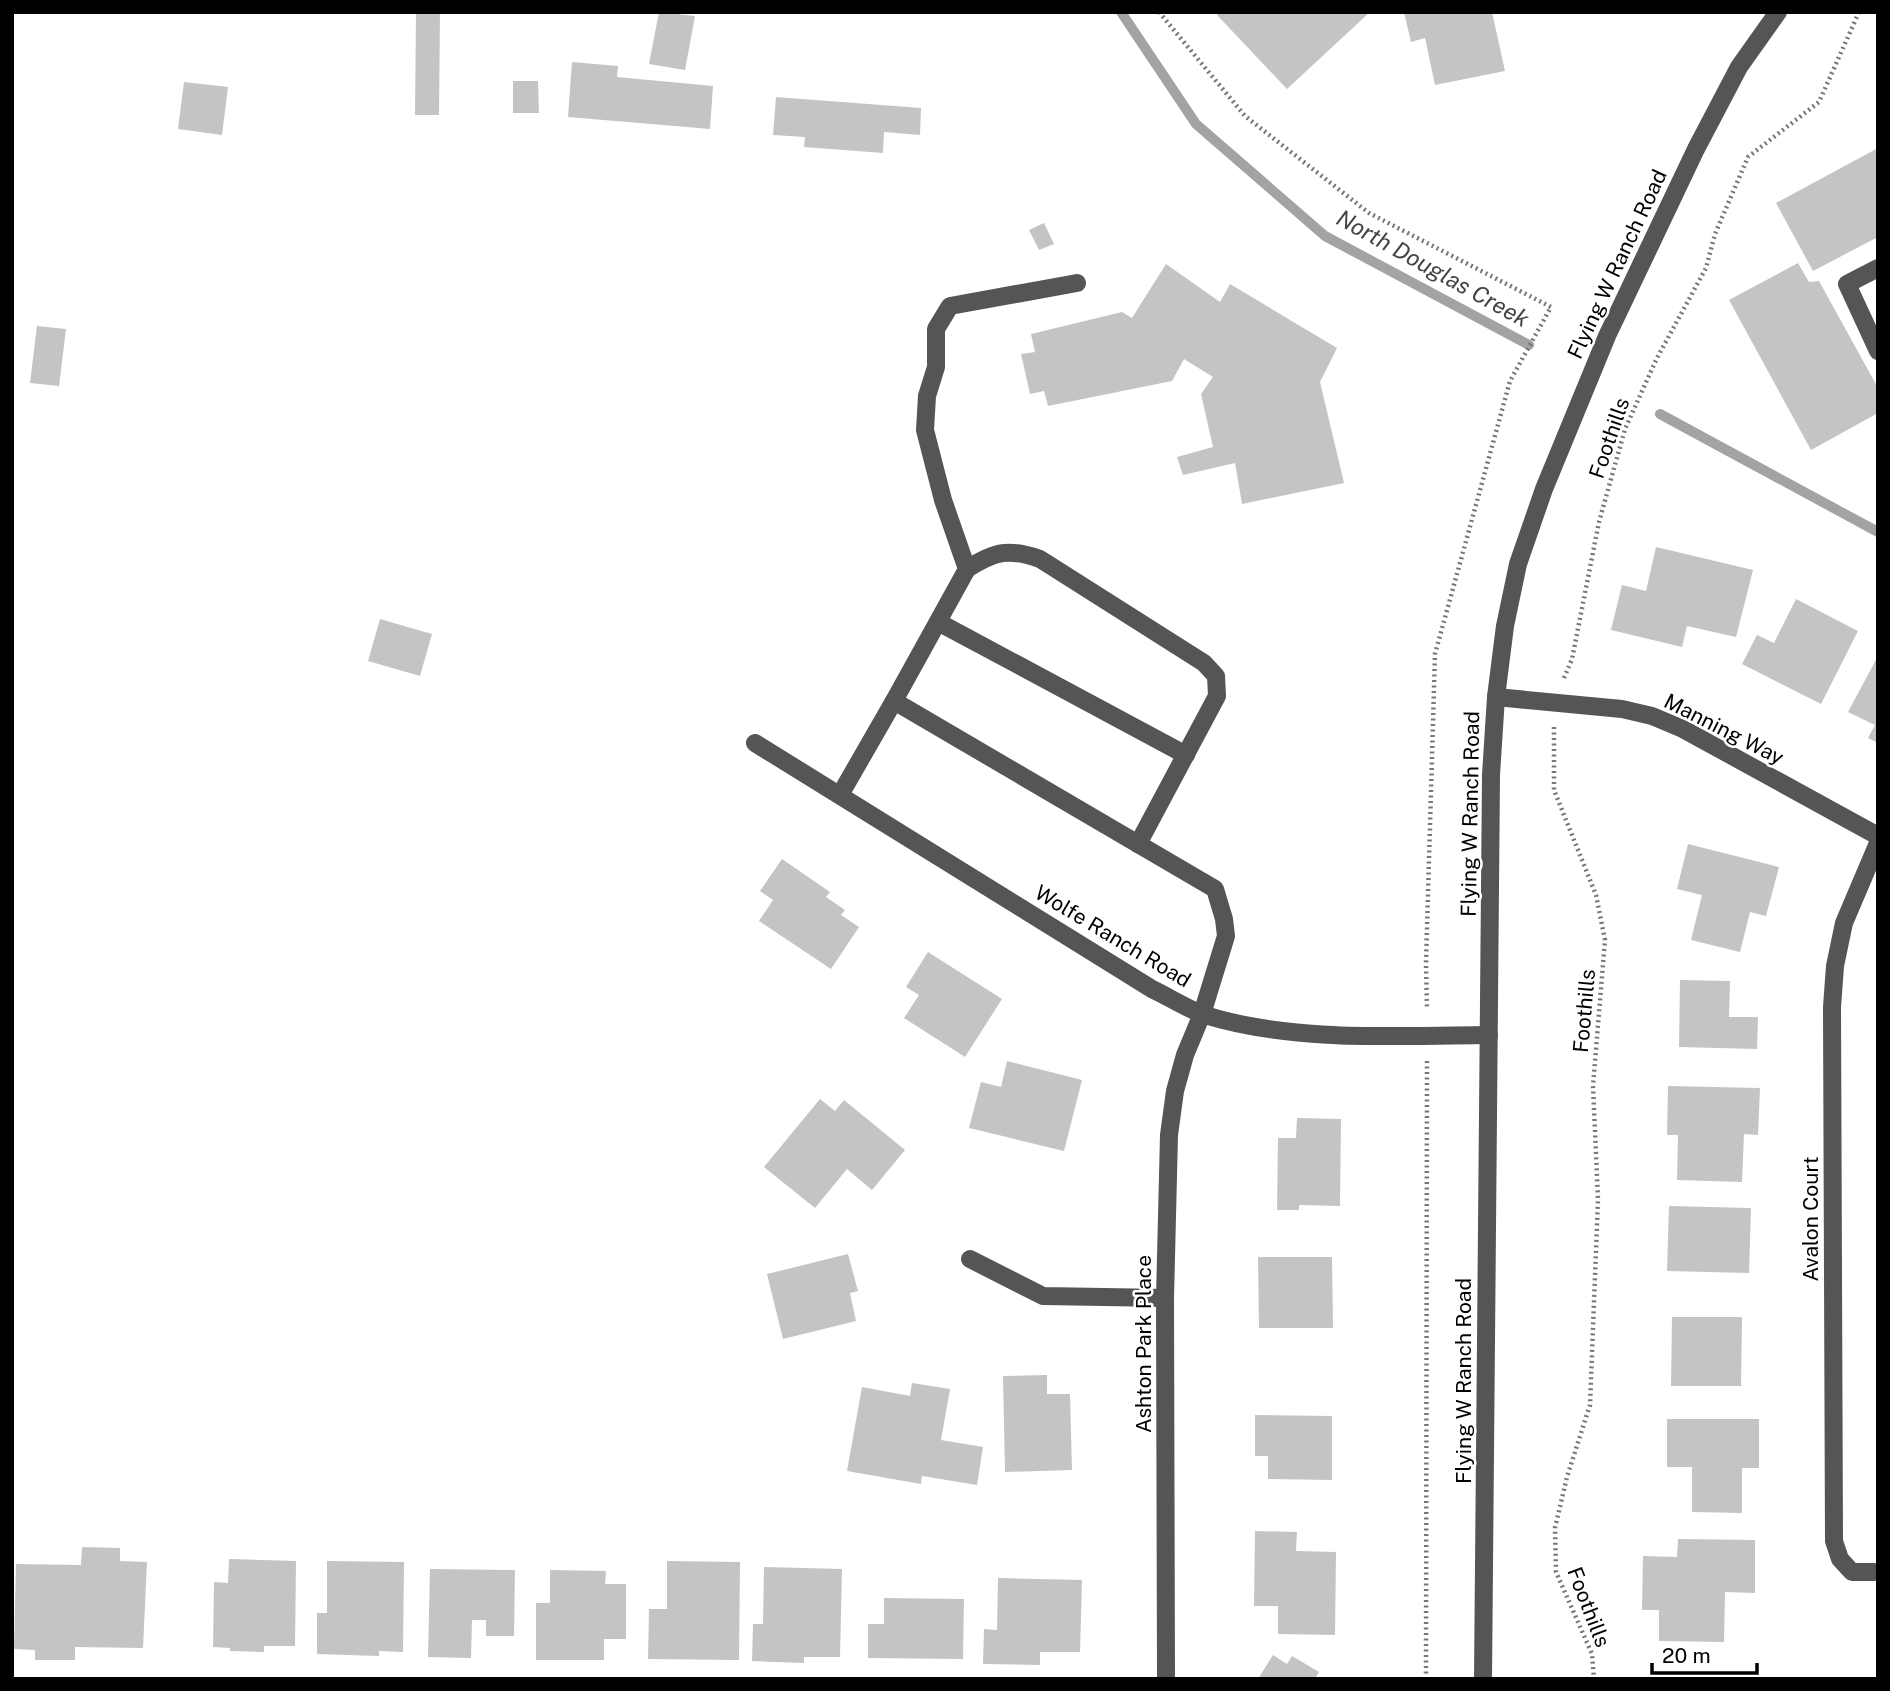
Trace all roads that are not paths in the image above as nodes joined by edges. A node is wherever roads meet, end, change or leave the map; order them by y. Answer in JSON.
{"nodes":[{"id":1,"x":1778,"y":12,"type":"edge"},
{"id":2,"x":1878,"y":268,"type":"edge"},
{"id":3,"x":1077,"y":283,"type":"dead end"},
{"id":4,"x":1878,"y":351,"type":"edge"},
{"id":5,"x":967,"y":569,"type":"junction"},
{"id":6,"x":938,"y":622,"type":"junction"},
{"id":7,"x":1496,"y":697,"type":"junction"},
{"id":8,"x":894,"y":701,"type":"junction"},
{"id":9,"x":755,"y":743,"type":"dead end"},
{"id":10,"x":1186,"y":755,"type":"junction"},
{"id":11,"x":840,"y":795,"type":"junction"},
{"id":12,"x":1878,"y":836,"type":"edge"},
{"id":13,"x":1878,"y":843,"type":"edge"},
{"id":14,"x":1138,"y":844,"type":"junction"},
{"id":15,"x":1202,"y":1014,"type":"junction"},
{"id":16,"x":1489,"y":1035,"type":"junction"},
{"id":17,"x":970,"y":1259,"type":"dead end"},
{"id":18,"x":1165,"y":1298,"type":"junction"},
{"id":19,"x":1878,"y":1572,"type":"edge"},
{"id":20,"x":1166,"y":1679,"type":"edge"},
{"id":21,"x":1483,"y":1679,"type":"edge"}],
"edges":[{"from":1,"to":7,"type":"street","name":"Flying W Ranch Road"},
{"from":2,"to":4,"type":"street"},
{"from":3,"to":5,"type":"street"},
{"from":5,"to":6,"type":"street"},
{"from":5,"to":10,"type":"street"},
{"from":6,"to":8,"type":"street"},
{"from":6,"to":10,"type":"street"},
{"from":7,"to":12,"type":"street","name":"Manning Way"},
{"from":7,"to":16,"type":"street","name":"Flying W Ranch Road"},
{"from":8,"to":11,"type":"street"},
{"from":8,"to":14,"type":"street","name":"Ashton Park Place"},
{"from":9,"to":11,"type":"street","name":"Wolfe Ranch Road"},
{"from":10,"to":14,"type":"street"},
{"from":11,"to":15,"type":"street","name":"Wolfe Ranch Road"},
{"from":13,"to":19,"type":"street","name":"Avalon Court"},
{"from":14,"to":15,"type":"street","name":"Ashton Park Place"},
{"from":15,"to":16,"type":"street","name":"Wolfe Ranch Road"},
{"from":15,"to":18,"type":"street","name":"Ashton Park Place"},
{"from":16,"to":21,"type":"street","name":"Flying W Ranch Road"},
{"from":17,"to":18,"type":"street"},
{"from":18,"to":20,"type":"street","name":"Ashton Park Place"}]}
